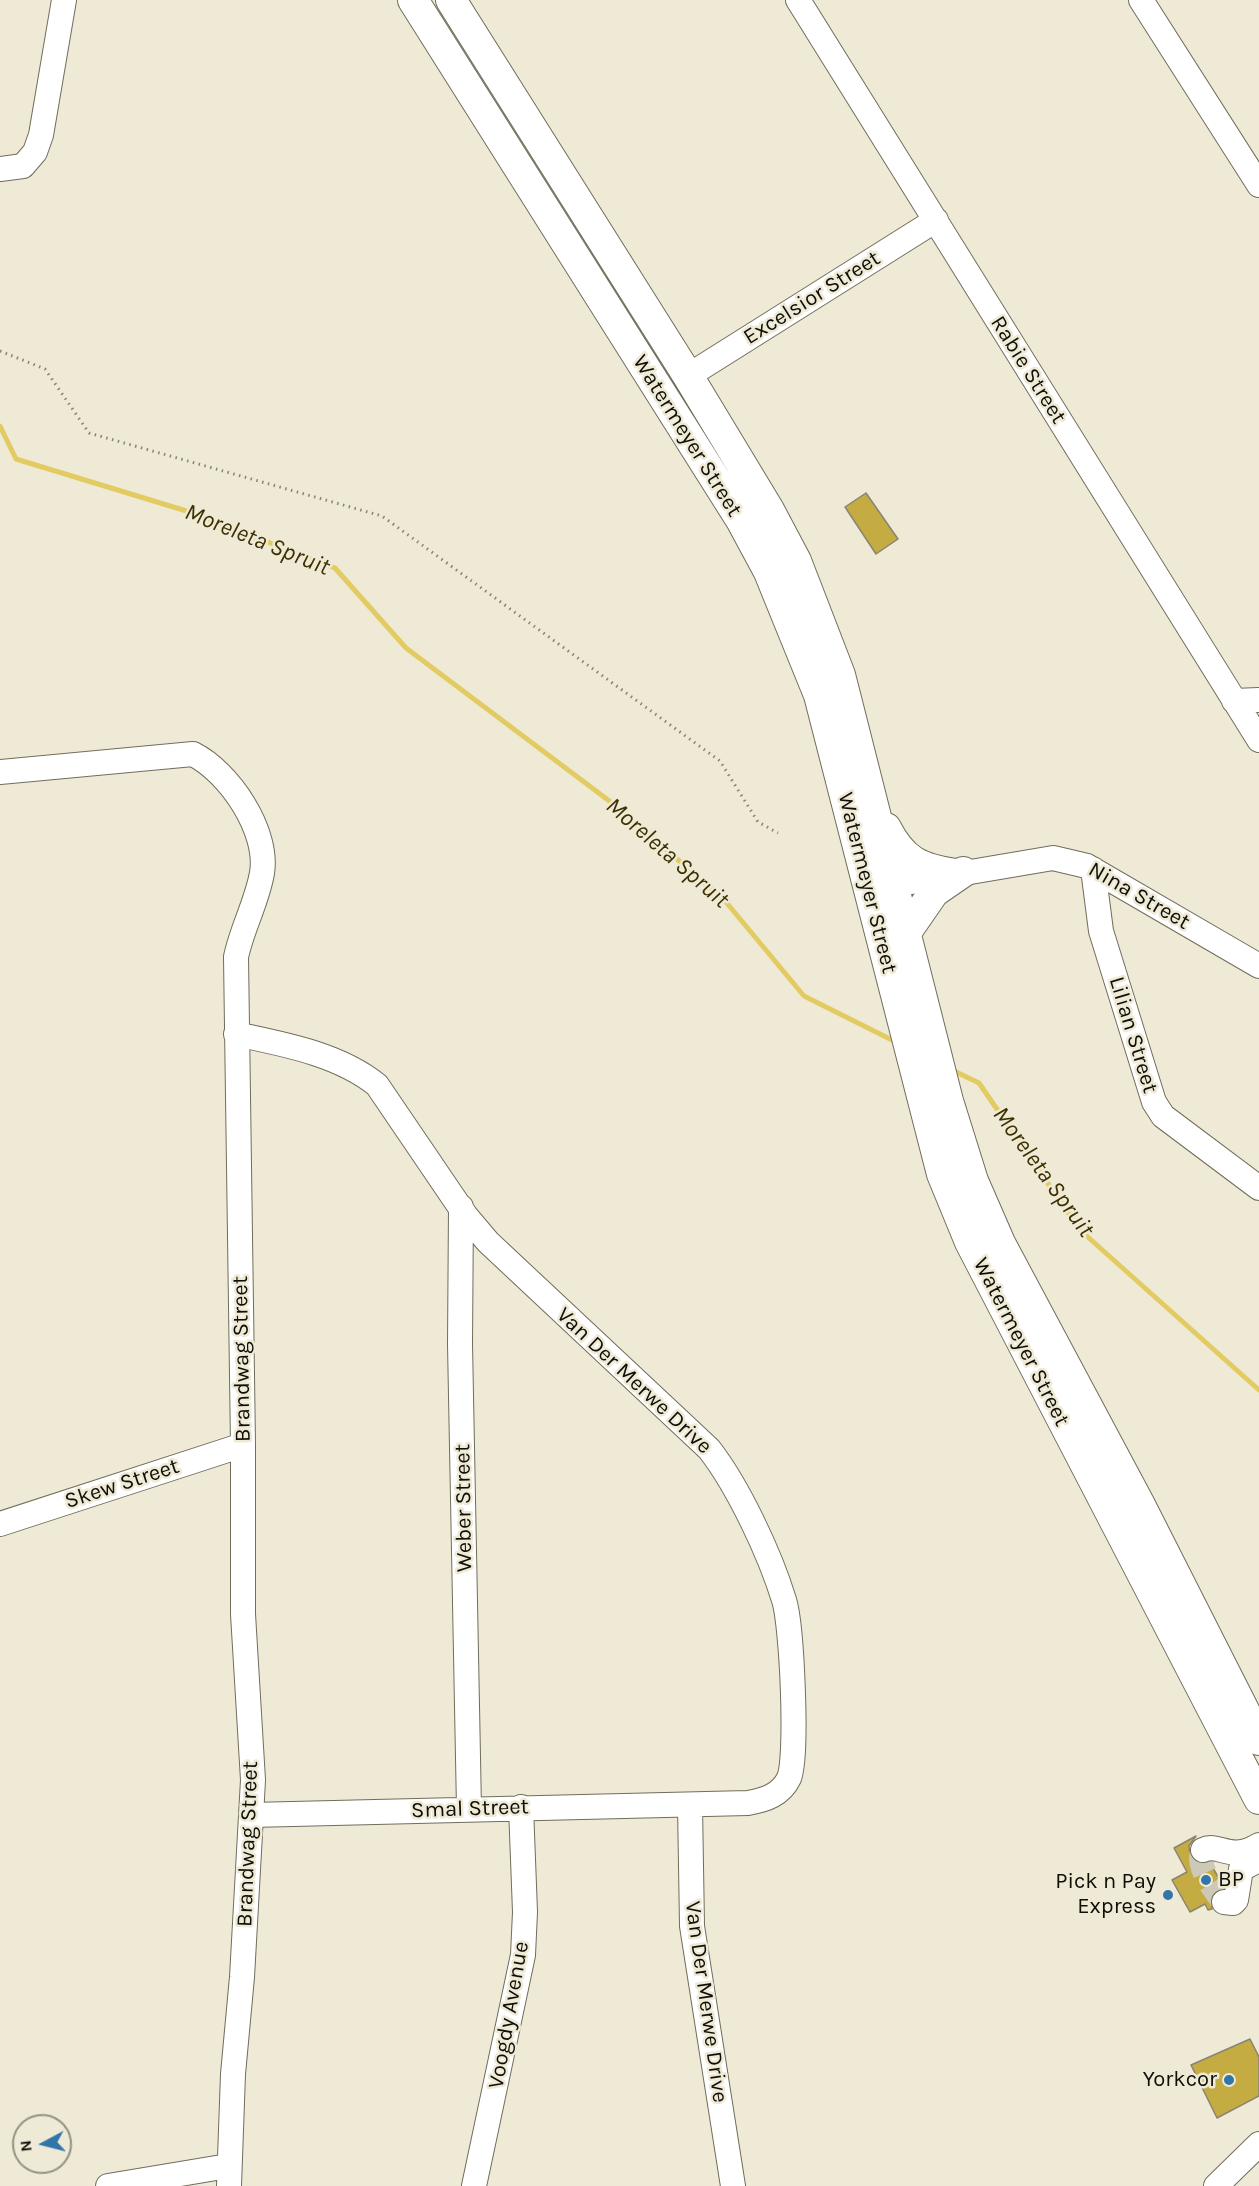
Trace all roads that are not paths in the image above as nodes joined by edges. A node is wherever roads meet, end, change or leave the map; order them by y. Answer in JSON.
{"nodes":[{"id":1,"x":63,"y":0,"type":"edge"},
{"id":2,"x":413,"y":0,"type":"edge"},
{"id":3,"x":451,"y":0,"type":"edge"},
{"id":4,"x":798,"y":0,"type":"edge"},
{"id":5,"x":1141,"y":0,"type":"edge"},
{"id":6,"x":0,"y":169,"type":"edge"},
{"id":7,"x":1259,"y":186,"type":"edge"},
{"id":8,"x":936,"y":220,"type":"junction"},
{"id":9,"x":688,"y":376,"type":"junction"},
{"id":10,"x":1259,"y":700,"type":"edge"},
{"id":11,"x":1234,"y":701,"type":"junction"},
{"id":12,"x":1259,"y":740,"type":"edge"},
{"id":13,"x":0,"y":772,"type":"edge"},
{"id":14,"x":876,"y":809,"type":"junction"},
{"id":15,"x":1093,"y":869,"type":"junction"},
{"id":16,"x":959,"y":873,"type":"junction"},
{"id":17,"x":881,"y":887,"type":"junction"},
{"id":18,"x":907,"y":931,"type":"junction"},
{"id":19,"x":1259,"y":966,"type":"edge"},
{"id":20,"x":236,"y":1034,"type":"junction"},
{"id":21,"x":1259,"y":1188,"type":"edge"},
{"id":22,"x":461,"y":1207,"type":"junction"},
{"id":23,"x":243,"y":1445,"type":"junction"},
{"id":24,"x":0,"y":1524,"type":"edge"},
{"id":25,"x":1259,"y":1740,"type":"edge"},
{"id":26,"x":1259,"y":1799,"type":"edge"},
{"id":27,"x":690,"y":1805,"type":"junction"},
{"id":28,"x":521,"y":1807,"type":"junction"},
{"id":29,"x":469,"y":1809,"type":"junction"},
{"id":30,"x":250,"y":1815,"type":"junction"},
{"id":31,"x":1259,"y":1845,"type":"edge"},
{"id":32,"x":1203,"y":1850,"type":"dead end"},
{"id":33,"x":1259,"y":1860,"type":"edge"},
{"id":34,"x":1224,"y":1902,"type":"dead end"},
{"id":35,"x":1259,"y":2144,"type":"edge"},
{"id":36,"x":229,"y":2176,"type":"edge"},
{"id":37,"x":108,"y":2186,"type":"edge"},
{"id":38,"x":474,"y":2186,"type":"edge"},
{"id":39,"x":733,"y":2186,"type":"edge"},
{"id":40,"x":1216,"y":2186,"type":"edge"}],
"edges":[{"from":1,"to":6,"type":"street"},
{"from":2,"to":17,"type":"main road","name":"Watermeyer Street"},
{"from":3,"to":9,"type":"main road","name":"Watermeyer Street"},
{"from":4,"to":8,"type":"street","name":"Rabie Street"},
{"from":5,"to":7,"type":"street"},
{"from":8,"to":9,"type":"street","name":"Excelsior Street"},
{"from":8,"to":11,"type":"street","name":"Rabie Street"},
{"from":9,"to":14,"type":"main road","name":"Watermeyer Street"},
{"from":10,"to":11,"type":"street"},
{"from":11,"to":12,"type":"street","name":"Rabie Street"},
{"from":13,"to":20,"type":"street","name":"Brandwag Street"},
{"from":14,"to":16,"type":"main road"},
{"from":14,"to":17,"type":"main road","name":"Watermeyer Street"},
{"from":15,"to":16,"type":"street","name":"Nina Street"},
{"from":15,"to":19,"type":"street","name":"Nina Street"},
{"from":15,"to":21,"type":"street","name":"Lilian Street"},
{"from":16,"to":17,"type":"street","name":"Nina Street"},
{"from":16,"to":18,"type":"main road"},
{"from":17,"to":18,"type":"main road","name":"Watermeyer Street"},
{"from":17,"to":26,"type":"main road","name":"Watermeyer Street"},
{"from":18,"to":25,"type":"main road","name":"Watermeyer Street"},
{"from":20,"to":22,"type":"street","name":"Van Der Merwe Drive"},
{"from":20,"to":23,"type":"street","name":"Brandwag Street"},
{"from":22,"to":27,"type":"street","name":"Van Der Merwe Drive"},
{"from":22,"to":29,"type":"street","name":"Weber Street"},
{"from":23,"to":24,"type":"street","name":"Skew Street"},
{"from":23,"to":30,"type":"street","name":"Brandwag Street"},
{"from":27,"to":28,"type":"street","name":"Smal Street"},
{"from":27,"to":39,"type":"street","name":"Van Der Merwe Drive"},
{"from":28,"to":29,"type":"street","name":"Smal Street"},
{"from":28,"to":38,"type":"street","name":"Voogdy Avenue"},
{"from":29,"to":30,"type":"street","name":"Smal Street"},
{"from":30,"to":36,"type":"street","name":"Brandwag Street"},
{"from":31,"to":32,"type":"street"},
{"from":33,"to":34,"type":"street"},
{"from":35,"to":40,"type":"street"},
{"from":36,"to":37,"type":"street"}]}
